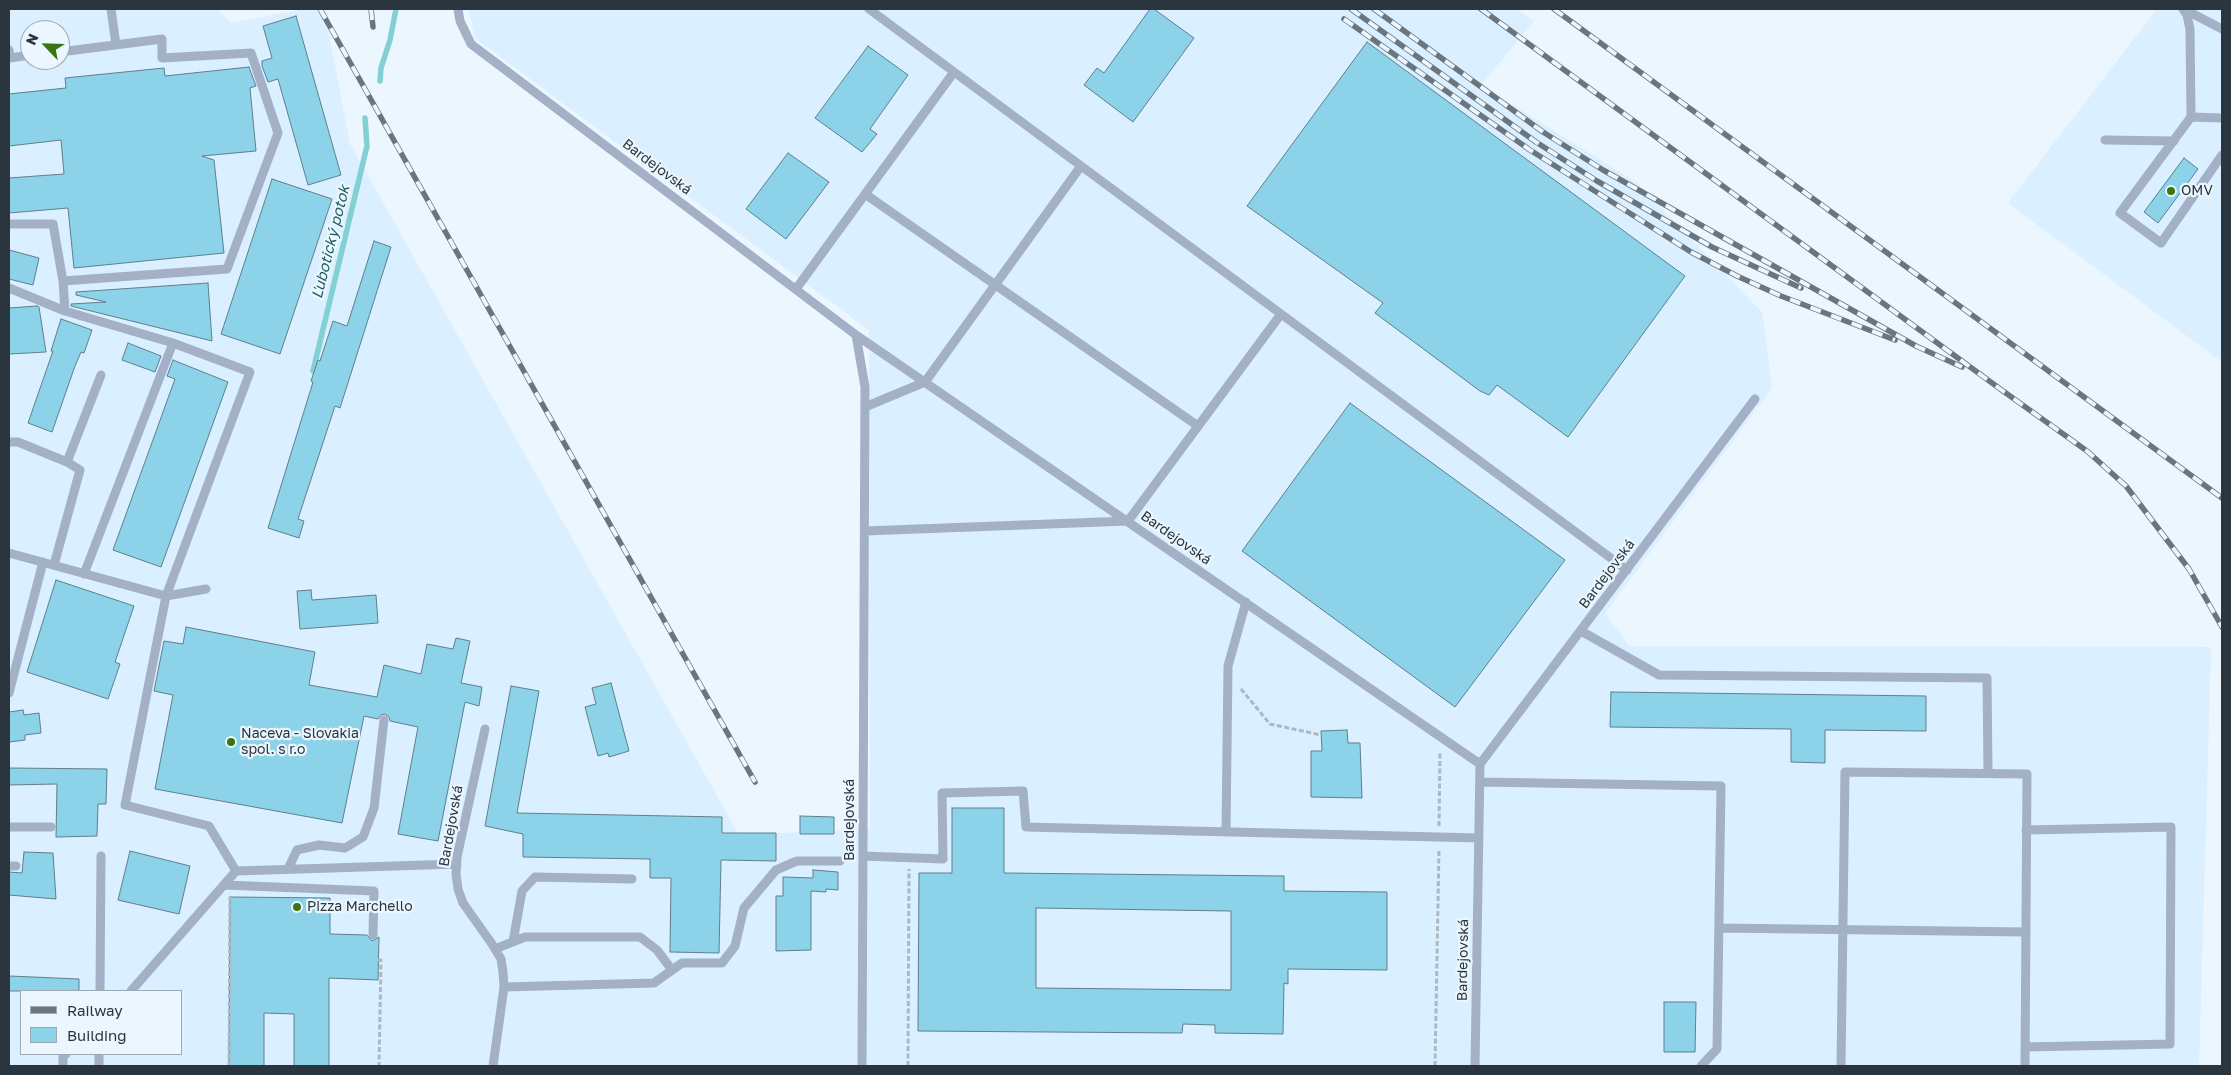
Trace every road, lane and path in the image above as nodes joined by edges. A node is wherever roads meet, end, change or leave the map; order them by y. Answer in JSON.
{"nodes":[{"id":1,"x":112,"y":9,"type":"edge"},
{"id":2,"x":458,"y":9,"type":"edge"},
{"id":3,"x":869,"y":9,"type":"edge"},
{"id":4,"x":2183,"y":9,"type":"edge"},
{"id":5,"x":2187,"y":9,"type":"edge"},
{"id":6,"x":2222,"y":29,"type":"edge"},
{"id":7,"x":116,"y":45,"type":"junction"},
{"id":8,"x":9,"y":50,"type":"edge"},
{"id":9,"x":70,"y":51,"type":"edge"},
{"id":10,"x":20,"y":56,"type":"edge"},
{"id":11,"x":954,"y":72,"type":"junction"},
{"id":12,"x":2191,"y":117,"type":"junction"},
{"id":13,"x":2222,"y":118,"type":"edge"},
{"id":14,"x":2104,"y":140,"type":"dead end"},
{"id":15,"x":2174,"y":140,"type":"junction"},
{"id":16,"x":2222,"y":155,"type":"edge"},
{"id":17,"x":1081,"y":166,"type":"junction"},
{"id":18,"x":865,"y":194,"type":"junction"},
{"id":19,"x":9,"y":224,"type":"edge"},
{"id":20,"x":63,"y":281,"type":"junction"},
{"id":21,"x":996,"y":285,"type":"junction"},
{"id":22,"x":9,"y":288,"type":"edge"},
{"id":23,"x":796,"y":289,"type":"junction"},
{"id":24,"x":65,"y":311,"type":"junction"},
{"id":25,"x":1281,"y":314,"type":"junction"},
{"id":26,"x":856,"y":335,"type":"junction"},
{"id":27,"x":173,"y":343,"type":"junction"},
{"id":28,"x":101,"y":375,"type":"dead end"},
{"id":29,"x":925,"y":382,"type":"junction"},
{"id":30,"x":1755,"y":400,"type":"dead end"},
{"id":31,"x":865,"y":407,"type":"junction"},
{"id":32,"x":1198,"y":426,"type":"junction"},
{"id":33,"x":9,"y":442,"type":"edge"},
{"id":34,"x":67,"y":462,"type":"junction"},
{"id":35,"x":1128,"y":521,"type":"junction"},
{"id":36,"x":865,"y":531,"type":"junction"},
{"id":37,"x":9,"y":553,"type":"edge"},
{"id":38,"x":43,"y":562,"type":"junction"},
{"id":39,"x":54,"y":565,"type":"junction"},
{"id":40,"x":1627,"y":570,"type":"junction"},
{"id":41,"x":84,"y":574,"type":"junction"},
{"id":42,"x":206,"y":589,"type":"dead end"},
{"id":43,"x":166,"y":596,"type":"junction"},
{"id":44,"x":1246,"y":602,"type":"junction"},
{"id":45,"x":1580,"y":631,"type":"junction"},
{"id":46,"x":1228,"y":673,"type":"junction"},
{"id":47,"x":9,"y":693,"type":"edge"},
{"id":48,"x":384,"y":720,"type":"dead end"},
{"id":49,"x":484,"y":729,"type":"dead end"},
{"id":50,"x":1322,"y":735,"type":"dead end"},
{"id":51,"x":1440,"y":736,"type":"junction"},
{"id":52,"x":1480,"y":764,"type":"junction"},
{"id":53,"x":1988,"y":773,"type":"junction"},
{"id":54,"x":1480,"y":782,"type":"junction"},
{"id":55,"x":9,"y":827,"type":"edge"},
{"id":56,"x":51,"y":827,"type":"dead end"},
{"id":57,"x":2026,"y":830,"type":"junction"},
{"id":58,"x":1226,"y":832,"type":"junction"},
{"id":59,"x":1439,"y":837,"type":"junction"},
{"id":60,"x":1479,"y":838,"type":"junction"},
{"id":61,"x":101,"y":856,"type":"dead end"},
{"id":62,"x":863,"y":856,"type":"junction"},
{"id":63,"x":910,"y":858,"type":"junction"},
{"id":64,"x":840,"y":861,"type":"dead end"},
{"id":65,"x":457,"y":864,"type":"junction"},
{"id":66,"x":288,"y":869,"type":"junction"},
{"id":67,"x":236,"y":871,"type":"junction"},
{"id":68,"x":632,"y":879,"type":"dead end"},
{"id":69,"x":228,"y":885,"type":"junction"},
{"id":70,"x":1719,"y":928,"type":"junction"},
{"id":71,"x":1843,"y":930,"type":"junction"},
{"id":72,"x":2026,"y":932,"type":"junction"},
{"id":73,"x":373,"y":935,"type":"dead end"},
{"id":74,"x":513,"y":942,"type":"junction"},
{"id":75,"x":495,"y":949,"type":"junction"},
{"id":76,"x":378,"y":960,"type":"dead end"},
{"id":77,"x":672,"y":970,"type":"junction"},
{"id":78,"x":504,"y":987,"type":"junction"},
{"id":79,"x":100,"y":990,"type":"edge"},
{"id":80,"x":132,"y":990,"type":"edge"},
{"id":81,"x":2025,"y":1047,"type":"junction"},
{"id":82,"x":229,"y":1066,"type":"edge"},
{"id":83,"x":379,"y":1066,"type":"edge"},
{"id":84,"x":493,"y":1066,"type":"edge"},
{"id":85,"x":862,"y":1066,"type":"edge"},
{"id":86,"x":908,"y":1066,"type":"edge"},
{"id":87,"x":1435,"y":1066,"type":"edge"},
{"id":88,"x":1475,"y":1066,"type":"edge"},
{"id":89,"x":1701,"y":1066,"type":"edge"},
{"id":90,"x":1841,"y":1066,"type":"edge"},
{"id":91,"x":2025,"y":1066,"type":"edge"}],
"edges":[{"from":1,"to":7,"type":"lane"},
{"from":2,"to":23,"type":"lane","name":"Bardejovská"},
{"from":3,"to":11,"type":"lane"},
{"from":4,"to":12,"type":"lane"},
{"from":5,"to":6,"type":"lane"},
{"from":7,"to":9,"type":"lane"},
{"from":7,"to":20,"type":"lane"},
{"from":8,"to":10,"type":"lane"},
{"from":11,"to":17,"type":"lane"},
{"from":11,"to":18,"type":"lane"},
{"from":12,"to":13,"type":"lane"},
{"from":12,"to":15,"type":"lane"},
{"from":14,"to":15,"type":"lane"},
{"from":15,"to":16,"type":"lane"},
{"from":17,"to":21,"type":"lane"},
{"from":17,"to":25,"type":"lane"},
{"from":18,"to":21,"type":"lane"},
{"from":18,"to":23,"type":"lane"},
{"from":19,"to":20,"type":"lane"},
{"from":20,"to":24,"type":"lane"},
{"from":21,"to":29,"type":"lane"},
{"from":21,"to":32,"type":"lane"},
{"from":22,"to":24,"type":"lane"},
{"from":23,"to":26,"type":"lane","name":"Bardejovská"},
{"from":24,"to":27,"type":"lane"},
{"from":25,"to":32,"type":"lane"},
{"from":25,"to":40,"type":"lane"},
{"from":26,"to":29,"type":"lane","name":"Bardejovská"},
{"from":26,"to":31,"type":"lane","name":"Bardejovská"},
{"from":27,"to":41,"type":"lane"},
{"from":27,"to":43,"type":"lane"},
{"from":28,"to":34,"type":"lane"},
{"from":29,"to":31,"type":"lane"},
{"from":29,"to":35,"type":"lane","name":"Bardejovská"},
{"from":30,"to":40,"type":"lane","name":"Bardejovská"},
{"from":31,"to":36,"type":"lane","name":"Bardejovská"},
{"from":32,"to":35,"type":"lane"},
{"from":33,"to":34,"type":"lane"},
{"from":34,"to":39,"type":"lane"},
{"from":35,"to":36,"type":"lane"},
{"from":35,"to":44,"type":"lane","name":"Bardejovská"},
{"from":36,"to":62,"type":"lane","name":"Bardejovská"},
{"from":37,"to":38,"type":"lane"},
{"from":38,"to":39,"type":"lane"},
{"from":38,"to":47,"type":"lane"},
{"from":39,"to":41,"type":"lane"},
{"from":40,"to":45,"type":"lane","name":"Bardejovská"},
{"from":41,"to":43,"type":"lane"},
{"from":42,"to":43,"type":"lane"},
{"from":43,"to":67,"type":"lane"},
{"from":44,"to":46,"type":"lane"},
{"from":44,"to":51,"type":"lane","name":"Bardejovská"},
{"from":45,"to":52,"type":"lane","name":"Bardejovská"},
{"from":45,"to":53,"type":"lane"},
{"from":46,"to":50,"type":"path"},
{"from":46,"to":58,"type":"lane"},
{"from":48,"to":66,"type":"lane"},
{"from":49,"to":65,"type":"lane","name":"Bardejovská"},
{"from":51,"to":52,"type":"lane","name":"Bardejovská"},
{"from":51,"to":59,"type":"path"},
{"from":52,"to":54,"type":"lane","name":"Bardejovská"},
{"from":53,"to":57,"type":"lane"},
{"from":53,"to":71,"type":"lane"},
{"from":54,"to":60,"type":"lane","name":"Bardejovská"},
{"from":54,"to":70,"type":"lane"},
{"from":55,"to":56,"type":"lane"},
{"from":57,"to":72,"type":"lane"},
{"from":57,"to":81,"type":"lane"},
{"from":58,"to":59,"type":"lane"},
{"from":58,"to":63,"type":"lane"},
{"from":59,"to":60,"type":"lane"},
{"from":59,"to":87,"type":"path"},
{"from":60,"to":88,"type":"lane","name":"Bardejovská"},
{"from":61,"to":79,"type":"lane"},
{"from":62,"to":63,"type":"lane"},
{"from":62,"to":85,"type":"lane","name":"Bardejovská"},
{"from":63,"to":86,"type":"path"},
{"from":64,"to":77,"type":"lane","name":"Bardejovská"},
{"from":65,"to":66,"type":"lane"},
{"from":65,"to":75,"type":"lane","name":"Bardejovská"},
{"from":66,"to":67,"type":"lane"},
{"from":67,"to":69,"type":"lane"},
{"from":68,"to":74,"type":"lane"},
{"from":69,"to":73,"type":"lane"},
{"from":69,"to":80,"type":"lane"},
{"from":69,"to":82,"type":"path"},
{"from":70,"to":71,"type":"lane"},
{"from":70,"to":89,"type":"lane"},
{"from":71,"to":72,"type":"lane"},
{"from":71,"to":90,"type":"lane"},
{"from":72,"to":81,"type":"lane"},
{"from":74,"to":75,"type":"lane"},
{"from":74,"to":77,"type":"lane"},
{"from":75,"to":78,"type":"lane","name":"Bardejovská"},
{"from":76,"to":83,"type":"path"},
{"from":77,"to":78,"type":"lane","name":"Bardejovská"},
{"from":78,"to":84,"type":"lane","name":"Bardejovská"},
{"from":81,"to":91,"type":"lane"}]}
